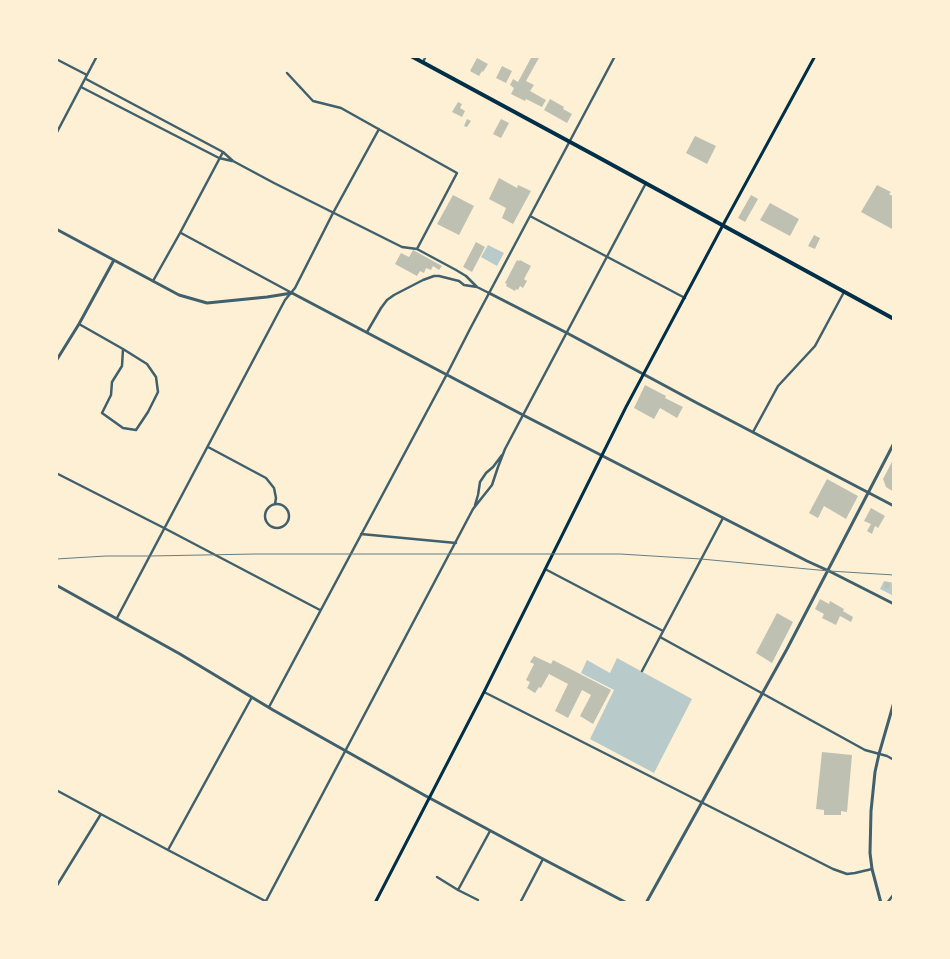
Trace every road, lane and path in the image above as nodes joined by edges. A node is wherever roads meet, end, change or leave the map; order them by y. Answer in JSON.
{"nodes":[{"id":1,"x":97,"y":56,"type":"edge"},
{"id":2,"x":411,"y":56,"type":"edge"},
{"id":3,"x":426,"y":56,"type":"edge"},
{"id":4,"x":615,"y":56,"type":"edge"},
{"id":5,"x":815,"y":56,"type":"edge"},
{"id":6,"x":56,"y":59,"type":"edge"},
{"id":7,"x":423,"y":62,"type":"junction"},
{"id":8,"x":287,"y":72,"type":"dead end"},
{"id":9,"x":86,"y":77,"type":"junction"},
{"id":10,"x":82,"y":87,"type":"junction"},
{"id":11,"x":379,"y":129,"type":"junction"},
{"id":12,"x":56,"y":134,"type":"edge"},
{"id":13,"x":569,"y":141,"type":"junction"},
{"id":14,"x":223,"y":152,"type":"junction"},
{"id":15,"x":220,"y":158,"type":"junction"},
{"id":16,"x":233,"y":161,"type":"junction"},
{"id":17,"x":646,"y":183,"type":"junction"},
{"id":18,"x":333,"y":212,"type":"junction"},
{"id":19,"x":530,"y":216,"type":"junction"},
{"id":20,"x":723,"y":225,"type":"junction"},
{"id":21,"x":56,"y":229,"type":"edge"},
{"id":22,"x":180,"y":233,"type":"junction"},
{"id":23,"x":417,"y":249,"type":"junction"},
{"id":24,"x":607,"y":257,"type":"junction"},
{"id":25,"x":114,"y":260,"type":"junction"},
{"id":26,"x":463,"y":275,"type":"junction"},
{"id":27,"x":153,"y":281,"type":"junction"},
{"id":28,"x":459,"y":281,"type":"junction"},
{"id":29,"x":477,"y":287,"type":"junction"},
{"id":30,"x":844,"y":292,"type":"junction"},
{"id":31,"x":292,"y":293,"type":"junction"},
{"id":32,"x":489,"y":293,"type":"junction"},
{"id":33,"x":685,"y":298,"type":"junction"},
{"id":34,"x":894,"y":319,"type":"edge"},
{"id":35,"x":79,"y":324,"type":"junction"},
{"id":36,"x":367,"y":332,"type":"junction"},
{"id":37,"x":567,"y":333,"type":"junction"},
{"id":38,"x":123,"y":349,"type":"junction"},
{"id":39,"x":56,"y":362,"type":"edge"},
{"id":40,"x":447,"y":374,"type":"junction"},
{"id":41,"x":644,"y":374,"type":"junction"},
{"id":42,"x":523,"y":416,"type":"junction"},
{"id":43,"x":753,"y":432,"type":"junction"},
{"id":44,"x":894,"y":443,"type":"edge"},
{"id":45,"x":208,"y":448,"type":"junction"},
{"id":46,"x":505,"y":449,"type":"junction"},
{"id":47,"x":602,"y":455,"type":"junction"},
{"id":48,"x":488,"y":471,"type":"junction"},
{"id":49,"x":56,"y":473,"type":"edge"},
{"id":50,"x":495,"y":475,"type":"junction"},
{"id":51,"x":479,"y":492,"type":"junction"},
{"id":52,"x":869,"y":492,"type":"junction"},
{"id":53,"x":484,"y":495,"type":"junction"},
{"id":54,"x":275,"y":504,"type":"junction"},
{"id":55,"x":894,"y":506,"type":"edge"},
{"id":56,"x":473,"y":509,"type":"junction"},
{"id":57,"x":723,"y":518,"type":"junction"},
{"id":58,"x":164,"y":528,"type":"junction"},
{"id":59,"x":361,"y":534,"type":"junction"},
{"id":60,"x":456,"y":543,"type":"junction"},
{"id":61,"x":545,"y":569,"type":"junction"},
{"id":62,"x":829,"y":570,"type":"junction"},
{"id":63,"x":56,"y":585,"type":"edge"},
{"id":64,"x":894,"y":604,"type":"edge"},
{"id":65,"x":320,"y":610,"type":"junction"},
{"id":66,"x":117,"y":618,"type":"junction"},
{"id":67,"x":663,"y":631,"type":"junction"},
{"id":68,"x":660,"y":637,"type":"junction"},
{"id":69,"x":642,"y":671,"type":"dead end"},
{"id":70,"x":484,"y":692,"type":"junction"},
{"id":71,"x":762,"y":694,"type":"junction"},
{"id":72,"x":252,"y":697,"type":"junction"},
{"id":73,"x":894,"y":702,"type":"edge"},
{"id":74,"x":269,"y":707,"type":"junction"},
{"id":75,"x":346,"y":750,"type":"junction"},
{"id":76,"x":879,"y":754,"type":"junction"},
{"id":77,"x":894,"y":760,"type":"edge"},
{"id":78,"x":56,"y":790,"type":"edge"},
{"id":79,"x":429,"y":797,"type":"junction"},
{"id":80,"x":702,"y":802,"type":"junction"},
{"id":81,"x":101,"y":814,"type":"junction"},
{"id":82,"x":490,"y":831,"type":"junction"},
{"id":83,"x":168,"y":850,"type":"junction"},
{"id":84,"x":542,"y":859,"type":"junction"},
{"id":85,"x":872,"y":869,"type":"junction"},
{"id":86,"x":438,"y":877,"type":"dead end"},
{"id":87,"x":56,"y":888,"type":"edge"},
{"id":88,"x":458,"y":890,"type":"junction"},
{"id":89,"x":894,"y":894,"type":"edge"},
{"id":90,"x":478,"y":900,"type":"dead end"},
{"id":91,"x":268,"y":902,"type":"edge"},
{"id":92,"x":375,"y":903,"type":"edge"},
{"id":93,"x":520,"y":903,"type":"edge"},
{"id":94,"x":627,"y":903,"type":"edge"},
{"id":95,"x":646,"y":903,"type":"edge"},
{"id":96,"x":881,"y":903,"type":"edge"},
{"id":97,"x":887,"y":903,"type":"edge"}],
"edges":[{"from":1,"to":9,"type":"street"},
{"from":2,"to":7,"type":"main road"},
{"from":3,"to":7,"type":"street"},
{"from":4,"to":13,"type":"street"},
{"from":5,"to":20,"type":"main road"},
{"from":6,"to":9,"type":"street"},
{"from":7,"to":13,"type":"main road"},
{"from":8,"to":11,"type":"street"},
{"from":9,"to":10,"type":"street"},
{"from":9,"to":14,"type":"street"},
{"from":10,"to":12,"type":"street"},
{"from":10,"to":15,"type":"street"},
{"from":11,"to":18,"type":"street"},
{"from":11,"to":23,"type":"street"},
{"from":13,"to":17,"type":"main road"},
{"from":13,"to":19,"type":"street"},
{"from":14,"to":15,"type":"street"},
{"from":14,"to":16,"type":"street"},
{"from":15,"to":16,"type":"street"},
{"from":15,"to":22,"type":"street"},
{"from":16,"to":18,"type":"street"},
{"from":17,"to":20,"type":"main road"},
{"from":17,"to":24,"type":"street"},
{"from":18,"to":23,"type":"street"},
{"from":18,"to":31,"type":"street"},
{"from":19,"to":24,"type":"street"},
{"from":19,"to":32,"type":"street"},
{"from":20,"to":30,"type":"main road"},
{"from":20,"to":33,"type":"main road"},
{"from":21,"to":25,"type":"street"},
{"from":22,"to":27,"type":"street"},
{"from":22,"to":31,"type":"street"},
{"from":23,"to":26,"type":"street"},
{"from":24,"to":33,"type":"street"},
{"from":24,"to":37,"type":"street"},
{"from":25,"to":27,"type":"street"},
{"from":25,"to":35,"type":"street"},
{"from":26,"to":28,"type":"street"},
{"from":26,"to":29,"type":"street"},
{"from":27,"to":31,"type":"street"},
{"from":28,"to":29,"type":"street"},
{"from":28,"to":36,"type":"street"},
{"from":29,"to":32,"type":"street"},
{"from":30,"to":34,"type":"main road"},
{"from":30,"to":43,"type":"street"},
{"from":31,"to":36,"type":"street"},
{"from":31,"to":45,"type":"street"},
{"from":32,"to":37,"type":"street"},
{"from":32,"to":40,"type":"street"},
{"from":33,"to":41,"type":"main road"},
{"from":35,"to":38,"type":"street"},
{"from":35,"to":39,"type":"street"},
{"from":36,"to":40,"type":"street"},
{"from":37,"to":41,"type":"street"},
{"from":37,"to":42,"type":"street"},
{"from":38,"to":38,"type":"street"},
{"from":40,"to":42,"type":"street"},
{"from":40,"to":59,"type":"street"},
{"from":41,"to":43,"type":"street"},
{"from":41,"to":47,"type":"main road"},
{"from":42,"to":46,"type":"street"},
{"from":42,"to":47,"type":"street"},
{"from":43,"to":52,"type":"street"},
{"from":44,"to":52,"type":"street"},
{"from":45,"to":54,"type":"street"},
{"from":45,"to":58,"type":"street"},
{"from":46,"to":48,"type":"street"},
{"from":46,"to":50,"type":"street"},
{"from":47,"to":57,"type":"street"},
{"from":47,"to":61,"type":"main road"},
{"from":48,"to":50,"type":"street"},
{"from":48,"to":51,"type":"street"},
{"from":49,"to":58,"type":"street"},
{"from":50,"to":53,"type":"street"},
{"from":51,"to":53,"type":"street"},
{"from":51,"to":56,"type":"street"},
{"from":52,"to":55,"type":"street"},
{"from":52,"to":62,"type":"street"},
{"from":53,"to":56,"type":"street"},
{"from":54,"to":54,"type":"street"},
{"from":56,"to":60,"type":"street"},
{"from":57,"to":62,"type":"street"},
{"from":57,"to":67,"type":"street"},
{"from":58,"to":65,"type":"street"},
{"from":58,"to":66,"type":"street"},
{"from":59,"to":60,"type":"street"},
{"from":59,"to":65,"type":"street"},
{"from":60,"to":75,"type":"street"},
{"from":61,"to":67,"type":"street"},
{"from":61,"to":70,"type":"main road"},
{"from":62,"to":64,"type":"street"},
{"from":62,"to":71,"type":"street"},
{"from":63,"to":66,"type":"street"},
{"from":65,"to":74,"type":"street"},
{"from":66,"to":72,"type":"street"},
{"from":67,"to":68,"type":"street"},
{"from":68,"to":69,"type":"street"},
{"from":68,"to":71,"type":"street"},
{"from":70,"to":79,"type":"main road"},
{"from":70,"to":80,"type":"street"},
{"from":71,"to":76,"type":"street"},
{"from":71,"to":80,"type":"street"},
{"from":72,"to":74,"type":"street"},
{"from":72,"to":83,"type":"street"},
{"from":73,"to":76,"type":"street"},
{"from":74,"to":75,"type":"street"},
{"from":75,"to":79,"type":"street"},
{"from":75,"to":91,"type":"street"},
{"from":76,"to":77,"type":"street"},
{"from":76,"to":85,"type":"street"},
{"from":78,"to":81,"type":"street"},
{"from":79,"to":82,"type":"street"},
{"from":79,"to":92,"type":"main road"},
{"from":80,"to":85,"type":"street"},
{"from":80,"to":95,"type":"street"},
{"from":81,"to":83,"type":"street"},
{"from":81,"to":87,"type":"street"},
{"from":82,"to":84,"type":"street"},
{"from":82,"to":88,"type":"street"},
{"from":83,"to":91,"type":"street"},
{"from":84,"to":93,"type":"street"},
{"from":84,"to":94,"type":"street"},
{"from":85,"to":96,"type":"street"},
{"from":86,"to":88,"type":"street"},
{"from":88,"to":90,"type":"street"},
{"from":89,"to":97,"type":"street"}]}
